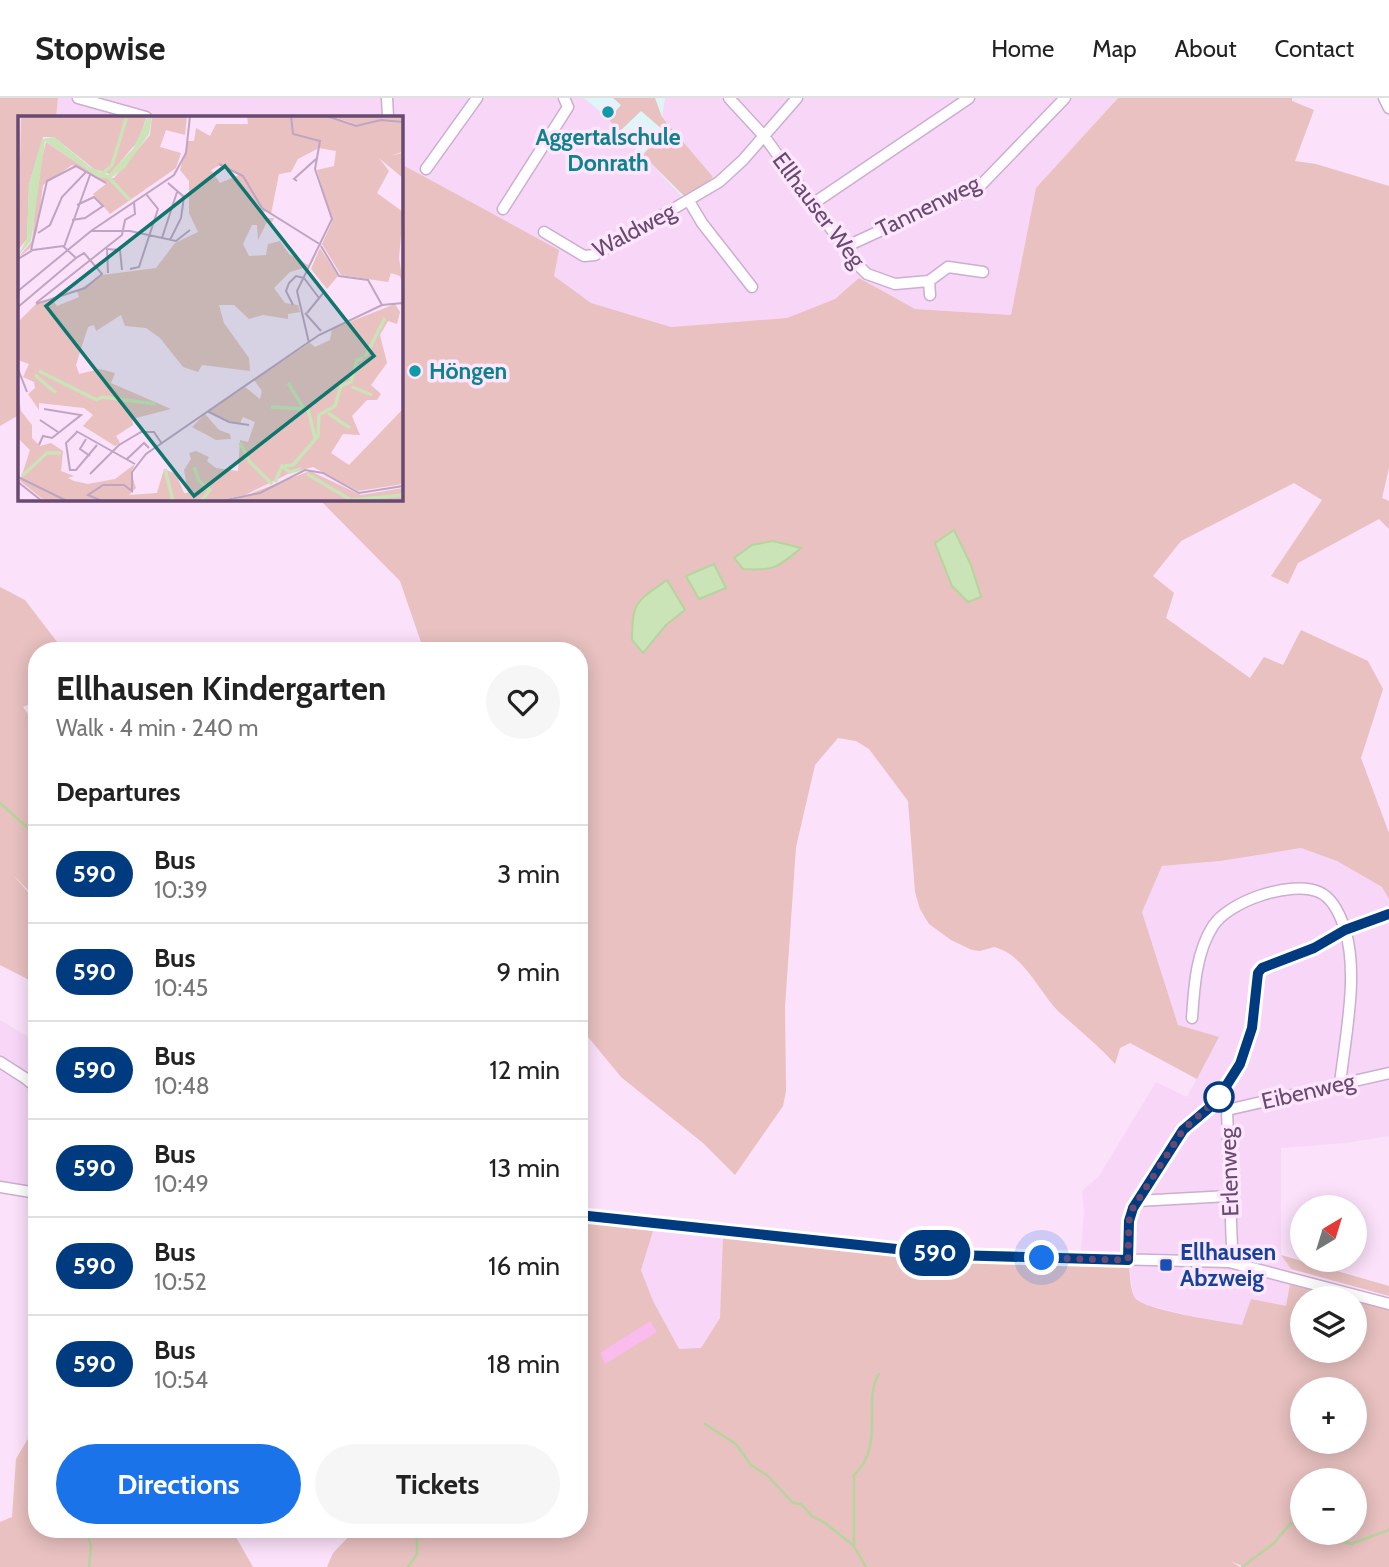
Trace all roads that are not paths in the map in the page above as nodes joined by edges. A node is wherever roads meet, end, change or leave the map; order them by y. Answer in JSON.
{"nodes":[{"id":1,"x":78,"y":98,"type":"edge"},
{"id":2,"x":387,"y":98,"type":"edge"},
{"id":3,"x":477,"y":98,"type":"edge"},
{"id":4,"x":565,"y":98,"type":"edge"},
{"id":5,"x":729,"y":98,"type":"edge"},
{"id":6,"x":797,"y":98,"type":"edge"},
{"id":7,"x":969,"y":98,"type":"edge"},
{"id":8,"x":1065,"y":98,"type":"edge"},
{"id":9,"x":1384,"y":98,"type":"edge"},
{"id":10,"x":1389,"y":108,"type":"edge"},
{"id":11,"x":142,"y":116,"type":"edge"},
{"id":12,"x":388,"y":116,"type":"edge"},
{"id":13,"x":764,"y":136,"type":"junction"},
{"id":14,"x":426,"y":169,"type":"dead end"},
{"id":15,"x":689,"y":201,"type":"junction"},
{"id":16,"x":814,"y":203,"type":"junction"},
{"id":17,"x":503,"y":209,"type":"dead end"},
{"id":18,"x":544,"y":232,"type":"dead end"},
{"id":19,"x":845,"y":247,"type":"junction"},
{"id":20,"x":983,"y":272,"type":"dead end"},
{"id":21,"x":929,"y":281,"type":"junction"},
{"id":22,"x":752,"y":287,"type":"dead end"},
{"id":23,"x":930,"y":295,"type":"dead end"},
{"id":24,"x":1389,"y":914,"type":"edge"},
{"id":25,"x":1345,"y":930,"type":"junction"},
{"id":26,"x":1192,"y":1018,"type":"dead end"},
{"id":27,"x":0,"y":1062,"type":"edge"},
{"id":28,"x":1389,"y":1073,"type":"edge"},
{"id":29,"x":28,"y":1080,"type":"edge"},
{"id":30,"x":1340,"y":1084,"type":"junction"},
{"id":31,"x":1216,"y":1102,"type":"junction"},
{"id":32,"x":1227,"y":1110,"type":"junction"},
{"id":33,"x":0,"y":1187,"type":"edge"},
{"id":34,"x":28,"y":1192,"type":"edge"},
{"id":35,"x":1229,"y":1196,"type":"junction"},
{"id":36,"x":1137,"y":1201,"type":"junction"},
{"id":37,"x":588,"y":1216,"type":"edge"},
{"id":38,"x":1232,"y":1249,"type":"dead end"},
{"id":39,"x":1128,"y":1260,"type":"junction"},
{"id":40,"x":1389,"y":1304,"type":"edge"}],
"edges":[{"from":1,"to":11,"type":"street"},
{"from":2,"to":12,"type":"street"},
{"from":3,"to":14,"type":"street"},
{"from":4,"to":17,"type":"street"},
{"from":5,"to":13,"type":"street","name":"Ellhauser Weg"},
{"from":6,"to":13,"type":"street","name":"Waldweg"},
{"from":7,"to":16,"type":"street"},
{"from":8,"to":19,"type":"street","name":"Tannenweg"},
{"from":9,"to":10,"type":"street"},
{"from":13,"to":15,"type":"street","name":"Waldweg"},
{"from":13,"to":16,"type":"street","name":"Ellhauser Weg"},
{"from":15,"to":18,"type":"street","name":"Waldweg"},
{"from":15,"to":22,"type":"street","name":"Waldweg"},
{"from":16,"to":19,"type":"street","name":"Ellhauser Weg"},
{"from":19,"to":21,"type":"street","name":"Ellhauser Weg"},
{"from":20,"to":21,"type":"street","name":"Ellhauser Weg"},
{"from":21,"to":23,"type":"street"},
{"from":24,"to":25,"type":"street"},
{"from":25,"to":26,"type":"street"},
{"from":25,"to":30,"type":"street"},
{"from":25,"to":31,"type":"street"},
{"from":27,"to":29,"type":"street"},
{"from":28,"to":30,"type":"street","name":"Eibenweg"},
{"from":30,"to":32,"type":"street","name":"Eibenweg"},
{"from":31,"to":32,"type":"street","name":"Erlenweg"},
{"from":31,"to":36,"type":"street"},
{"from":32,"to":35,"type":"street","name":"Erlenweg"},
{"from":33,"to":34,"type":"street"},
{"from":35,"to":36,"type":"street"},
{"from":35,"to":38,"type":"street","name":"Erlenweg"},
{"from":36,"to":39,"type":"street"},
{"from":37,"to":39,"type":"street"},
{"from":39,"to":40,"type":"street"}]}
